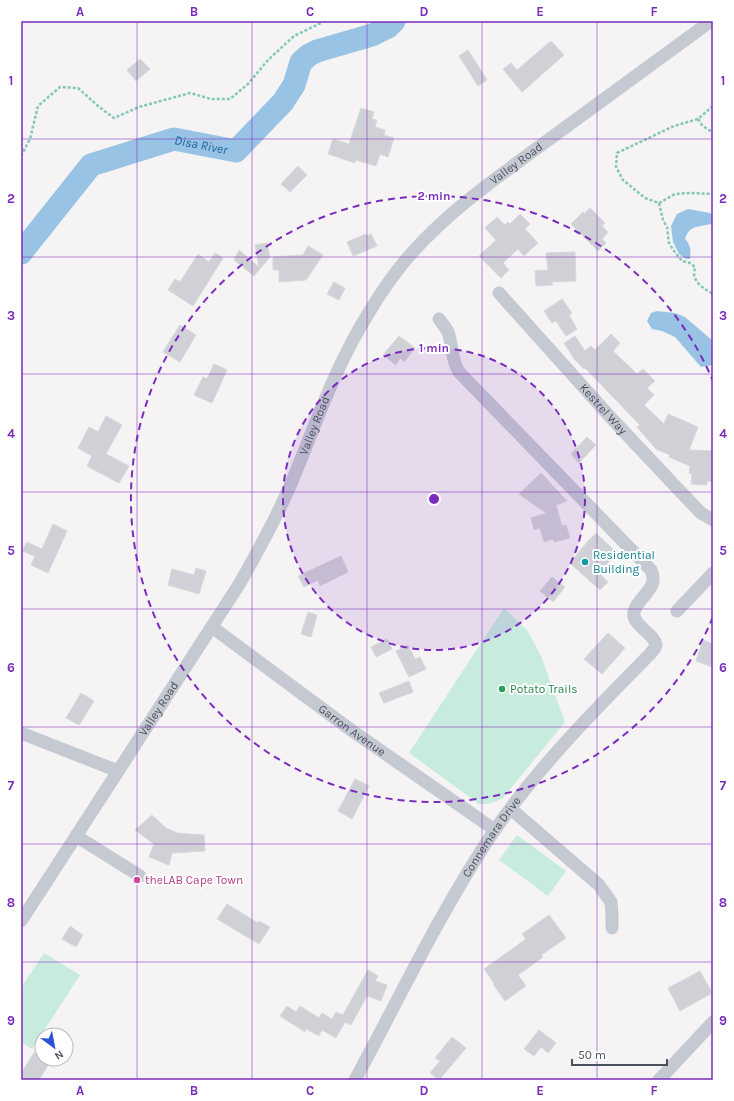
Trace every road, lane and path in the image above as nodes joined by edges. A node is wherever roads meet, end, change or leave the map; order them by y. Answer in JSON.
{"nodes":[{"id":1,"x":325,"y":21,"type":"edge"},
{"id":2,"x":711,"y":21,"type":"edge"},
{"id":3,"x":713,"y":106,"type":"edge"},
{"id":4,"x":698,"y":119,"type":"junction"},
{"id":5,"x":713,"y":133,"type":"edge"},
{"id":6,"x":21,"y":156,"type":"edge"},
{"id":7,"x":713,"y":194,"type":"edge"},
{"id":8,"x":658,"y":203,"type":"junction"},
{"id":9,"x":499,"y":293,"type":"dead end"},
{"id":10,"x":713,"y":294,"type":"edge"},
{"id":11,"x":439,"y":319,"type":"dead end"},
{"id":12,"x":713,"y":520,"type":"edge"},
{"id":13,"x":713,"y":573,"type":"edge"},
{"id":14,"x":677,"y":611,"type":"dead end"},
{"id":15,"x":212,"y":628,"type":"junction"},
{"id":16,"x":21,"y":733,"type":"edge"},
{"id":17,"x":118,"y":771,"type":"junction"},
{"id":18,"x":511,"y":809,"type":"junction"},
{"id":19,"x":495,"y":830,"type":"junction"},
{"id":20,"x":76,"y":836,"type":"junction"},
{"id":21,"x":140,"y":876,"type":"dead end"},
{"id":22,"x":21,"y":921,"type":"edge"},
{"id":23,"x":612,"y":928,"type":"dead end"},
{"id":24,"x":713,"y":1022,"type":"edge"},
{"id":25,"x":355,"y":1080,"type":"edge"},
{"id":26,"x":659,"y":1080,"type":"edge"}],
"edges":[{"from":1,"to":6,"type":"path"},
{"from":2,"to":15,"type":"street","name":"Valley Road"},
{"from":3,"to":4,"type":"path"},
{"from":4,"to":5,"type":"path"},
{"from":4,"to":8,"type":"path"},
{"from":7,"to":8,"type":"path"},
{"from":8,"to":10,"type":"path"},
{"from":9,"to":12,"type":"street","name":"Kestrel Way"},
{"from":11,"to":18,"type":"street","name":"Connemara Drive"},
{"from":13,"to":14,"type":"street"},
{"from":15,"to":17,"type":"street","name":"Valley Road"},
{"from":15,"to":19,"type":"street","name":"Garron Avenue"},
{"from":16,"to":17,"type":"street"},
{"from":17,"to":20,"type":"street","name":"Valley Road"},
{"from":18,"to":19,"type":"street","name":"Connemara Drive"},
{"from":18,"to":23,"type":"street"},
{"from":19,"to":25,"type":"street","name":"Connemara Drive"},
{"from":20,"to":21,"type":"street"},
{"from":20,"to":22,"type":"street","name":"Valley Road"},
{"from":24,"to":26,"type":"street"}]}
